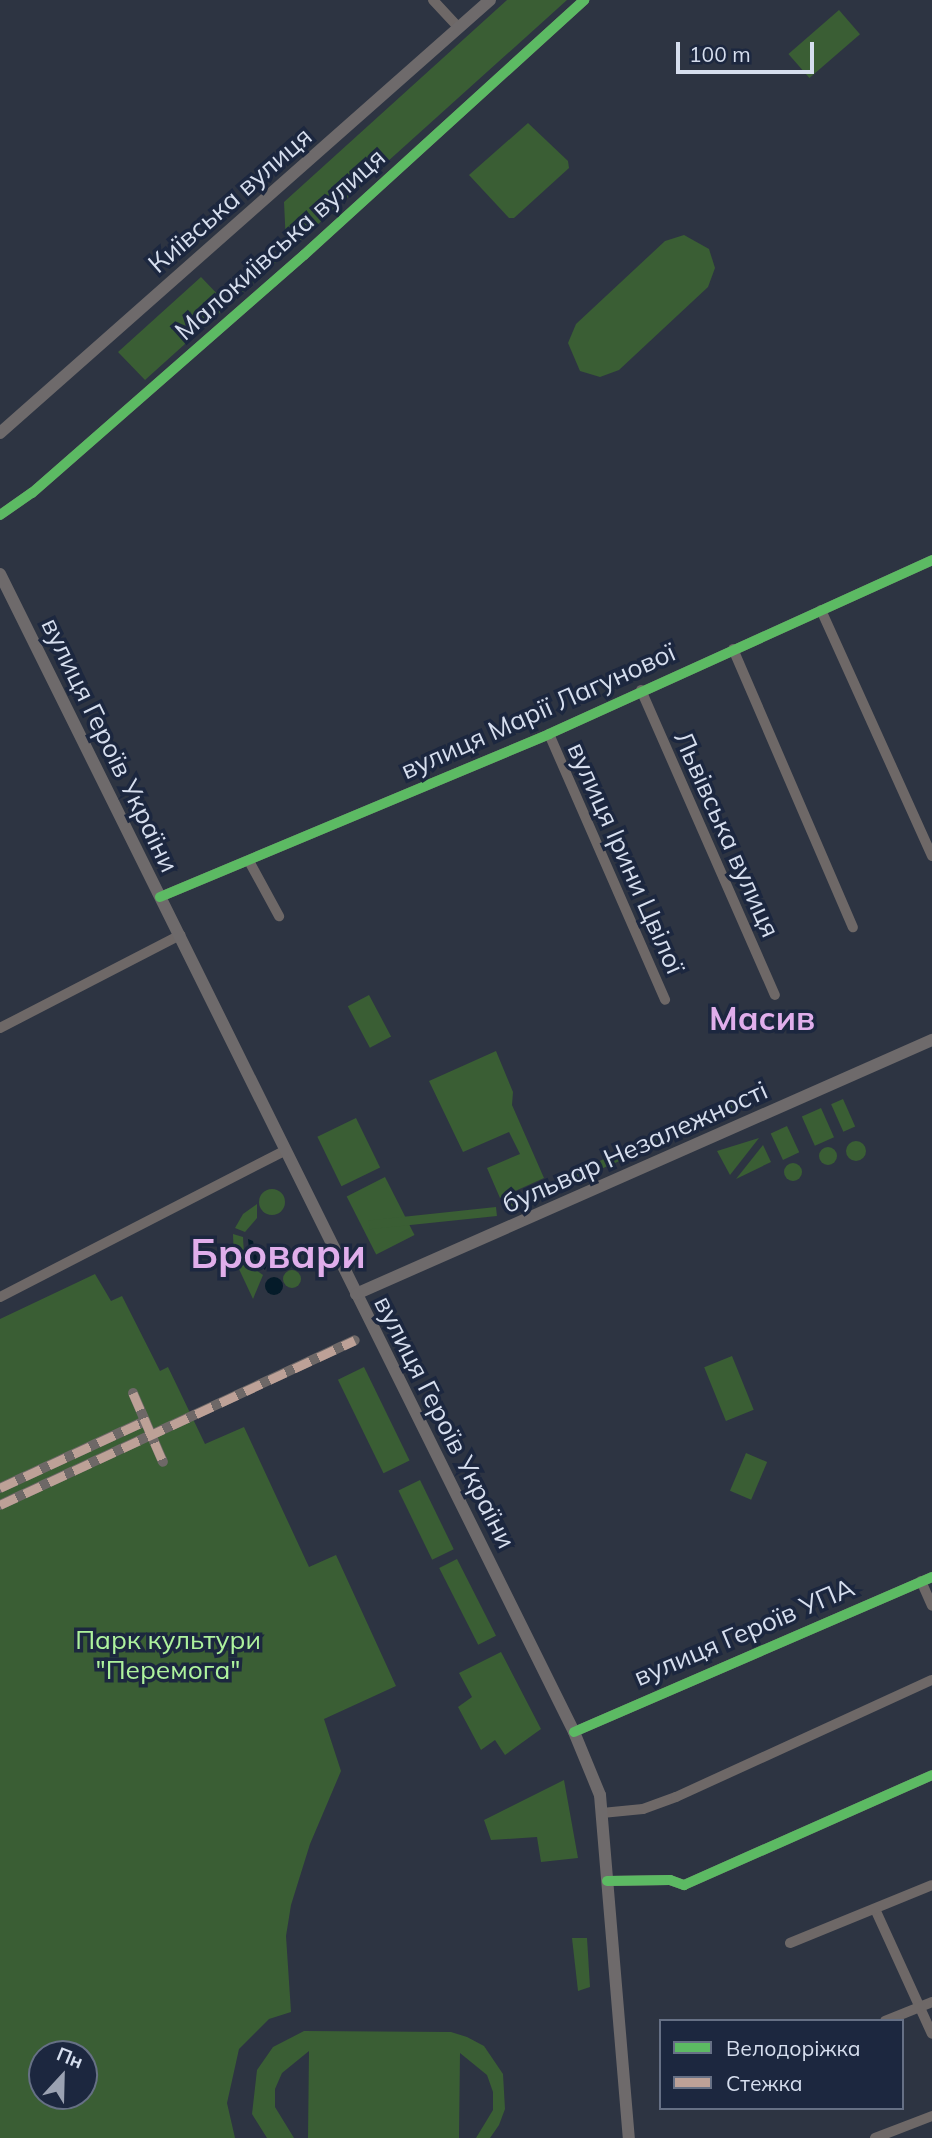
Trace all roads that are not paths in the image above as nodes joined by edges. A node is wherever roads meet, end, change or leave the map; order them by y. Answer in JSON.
{"nodes":[{"id":1,"x":433,"y":0,"type":"edge"},
{"id":2,"x":490,"y":0,"type":"edge"},
{"id":3,"x":584,"y":0,"type":"edge"},
{"id":4,"x":459,"y":28,"type":"junction"},
{"id":5,"x":0,"y":433,"type":"edge"},
{"id":6,"x":0,"y":515,"type":"edge"},
{"id":7,"x":932,"y":560,"type":"edge"},
{"id":8,"x":0,"y":574,"type":"edge"},
{"id":9,"x":821,"y":610,"type":"junction"},
{"id":10,"x":733,"y":649,"type":"junction"},
{"id":11,"x":641,"y":690,"type":"junction"},
{"id":12,"x":549,"y":734,"type":"junction"},
{"id":13,"x":932,"y":856,"type":"edge"},
{"id":14,"x":249,"y":861,"type":"junction"},
{"id":15,"x":160,"y":897,"type":"junction"},
{"id":16,"x":279,"y":916,"type":"dead end"},
{"id":17,"x":853,"y":927,"type":"dead end"},
{"id":18,"x":180,"y":935,"type":"junction"},
{"id":19,"x":775,"y":995,"type":"dead end"},
{"id":20,"x":665,"y":1000,"type":"dead end"},
{"id":21,"x":0,"y":1028,"type":"edge"},
{"id":22,"x":932,"y":1040,"type":"edge"},
{"id":23,"x":284,"y":1151,"type":"junction"},
{"id":24,"x":356,"y":1294,"type":"junction"},
{"id":25,"x":0,"y":1297,"type":"edge"},
{"id":26,"x":355,"y":1340,"type":"dead end"},
{"id":27,"x":133,"y":1393,"type":"dead end"},
{"id":28,"x":145,"y":1421,"type":"junction"},
{"id":29,"x":150,"y":1435,"type":"junction"},
{"id":30,"x":163,"y":1462,"type":"dead end"},
{"id":31,"x":0,"y":1488,"type":"edge"},
{"id":32,"x":0,"y":1505,"type":"edge"},
{"id":33,"x":932,"y":1577,"type":"edge"},
{"id":34,"x":921,"y":1581,"type":"junction"},
{"id":35,"x":932,"y":1606,"type":"edge"},
{"id":36,"x":932,"y":1680,"type":"edge"},
{"id":37,"x":574,"y":1731,"type":"junction"},
{"id":38,"x":932,"y":1775,"type":"edge"},
{"id":39,"x":602,"y":1813,"type":"junction"},
{"id":40,"x":607,"y":1881,"type":"junction"},
{"id":41,"x":932,"y":1885,"type":"edge"},
{"id":42,"x":876,"y":1909,"type":"junction"},
{"id":43,"x":790,"y":1943,"type":"dead end"},
{"id":44,"x":932,"y":2002,"type":"edge"},
{"id":45,"x":920,"y":2007,"type":"junction"},
{"id":46,"x":890,"y":2019,"type":"edge"},
{"id":47,"x":932,"y":2034,"type":"edge"},
{"id":48,"x":932,"y":2116,"type":"edge"},
{"id":49,"x":629,"y":2138,"type":"edge"},
{"id":50,"x":875,"y":2138,"type":"edge"}],
"edges":[{"from":1,"to":4,"type":"street"},
{"from":2,"to":4,"type":"main road","name":"Київська вулиця"},
{"from":3,"to":6,"type":"street","name":"Малокиївська вулиця"},
{"from":4,"to":5,"type":"main road","name":"Київська вулиця"},
{"from":7,"to":9,"type":"street","name":"вулиця Марії Лагунової"},
{"from":8,"to":15,"type":"main road","name":"вулиця Героїв України"},
{"from":9,"to":10,"type":"street","name":"вулиця Марії Лагунової"},
{"from":9,"to":13,"type":"street"},
{"from":10,"to":11,"type":"street","name":"вулиця Марії Лагунової"},
{"from":10,"to":17,"type":"street"},
{"from":11,"to":12,"type":"street","name":"вулиця Марії Лагунової"},
{"from":11,"to":19,"type":"street","name":"Львівська вулиця"},
{"from":12,"to":14,"type":"street","name":"вулиця Марії Лагунової"},
{"from":12,"to":20,"type":"street","name":"вулиця Ірини Цвілої"},
{"from":14,"to":15,"type":"street","name":"вулиця Марії Лагунової"},
{"from":14,"to":16,"type":"street"},
{"from":15,"to":18,"type":"main road","name":"вулиця Героїв України"},
{"from":18,"to":21,"type":"street"},
{"from":18,"to":23,"type":"main road","name":"вулиця Героїв України"},
{"from":22,"to":24,"type":"main road","name":"бульвар Незалежності"},
{"from":23,"to":24,"type":"main road","name":"вулиця Героїв України"},
{"from":23,"to":25,"type":"street"},
{"from":24,"to":37,"type":"main road","name":"вулиця Героїв України"},
{"from":26,"to":29,"type":"street"},
{"from":27,"to":28,"type":"street"},
{"from":28,"to":29,"type":"street"},
{"from":28,"to":31,"type":"street"},
{"from":29,"to":30,"type":"street"},
{"from":29,"to":32,"type":"street"},
{"from":33,"to":34,"type":"street","name":"вулиця Героїв УПА"},
{"from":34,"to":35,"type":"street"},
{"from":34,"to":37,"type":"street","name":"вулиця Героїв УПА"},
{"from":36,"to":39,"type":"street"},
{"from":37,"to":39,"type":"main road","name":"вулиця Героїв України"},
{"from":38,"to":40,"type":"street"},
{"from":39,"to":40,"type":"main road","name":"вулиця Героїв України"},
{"from":40,"to":49,"type":"main road","name":"вулиця Героїв України"},
{"from":41,"to":42,"type":"street"},
{"from":42,"to":43,"type":"street"},
{"from":42,"to":45,"type":"street"},
{"from":44,"to":45,"type":"street"},
{"from":45,"to":46,"type":"street"},
{"from":45,"to":47,"type":"street"},
{"from":48,"to":50,"type":"street"}]}
